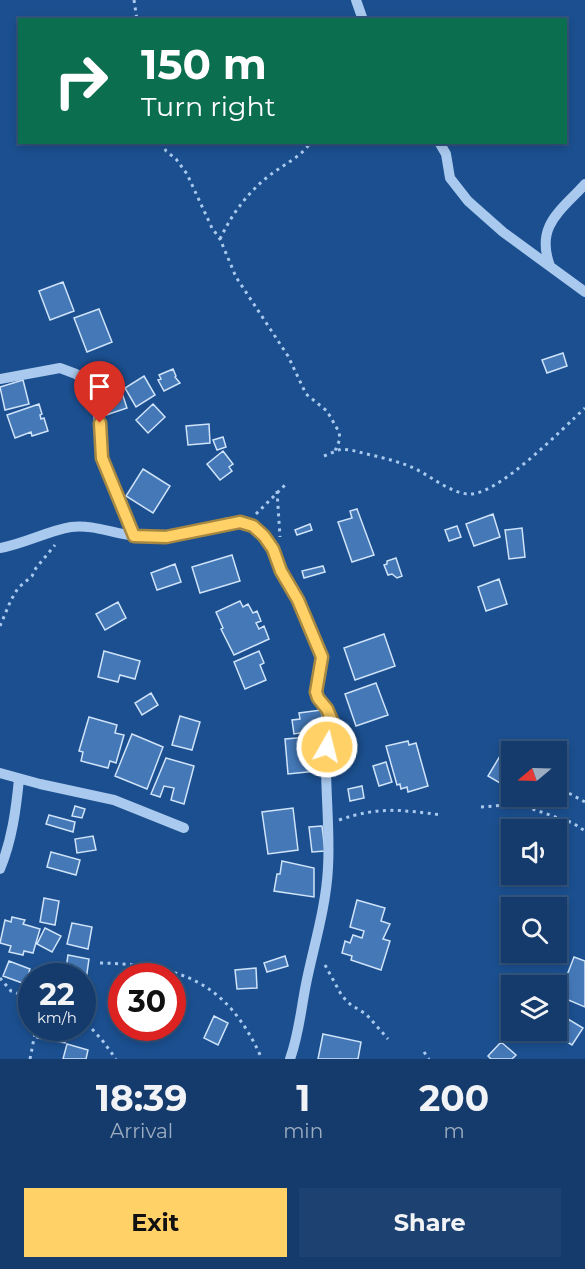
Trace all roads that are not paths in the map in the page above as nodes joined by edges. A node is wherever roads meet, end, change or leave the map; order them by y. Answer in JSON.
{"nodes":[{"id":1,"x":356,"y":0,"type":"edge"},
{"id":2,"x":362,"y":18,"type":"edge"},
{"id":3,"x":440,"y":144,"type":"edge"},
{"id":4,"x":585,"y":184,"type":"edge"},
{"id":5,"x":550,"y":266,"type":"junction"},
{"id":6,"x":585,"y":292,"type":"edge"},
{"id":7,"x":0,"y":379,"type":"edge"},
{"id":8,"x":134,"y":536,"type":"junction"},
{"id":9,"x":0,"y":548,"type":"edge"},
{"id":10,"x":0,"y":773,"type":"edge"},
{"id":11,"x":19,"y":779,"type":"junction"},
{"id":12,"x":184,"y":828,"type":"dead end"},
{"id":13,"x":0,"y":869,"type":"edge"},
{"id":14,"x":290,"y":1059,"type":"edge"}],
"edges":[{"from":1,"to":2,"type":"street"},
{"from":3,"to":5,"type":"street"},
{"from":4,"to":5,"type":"street"},
{"from":5,"to":6,"type":"street"},
{"from":7,"to":8,"type":"street"},
{"from":8,"to":9,"type":"street"},
{"from":8,"to":14,"type":"street"},
{"from":10,"to":11,"type":"street"},
{"from":11,"to":12,"type":"street"},
{"from":11,"to":13,"type":"street"}]}
